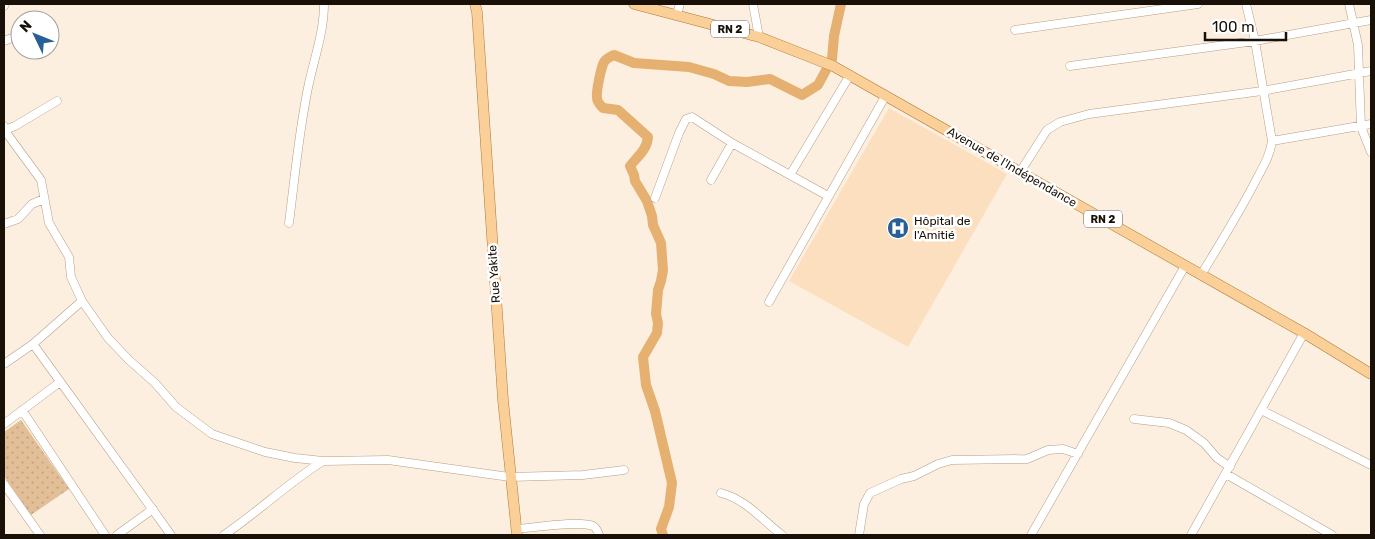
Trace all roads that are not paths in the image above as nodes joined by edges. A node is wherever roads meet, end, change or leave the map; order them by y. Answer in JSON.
{"nodes":[{"id":1,"x":324,"y":4,"type":"edge"},
{"id":2,"x":634,"y":4,"type":"edge"},
{"id":3,"x":753,"y":4,"type":"edge"},
{"id":4,"x":1198,"y":4,"type":"edge"},
{"id":5,"x":1246,"y":4,"type":"edge"},
{"id":6,"x":1349,"y":4,"type":"edge"},
{"id":7,"x":477,"y":6,"type":"edge"},
{"id":8,"x":679,"y":9,"type":"edge"},
{"id":9,"x":1371,"y":20,"type":"edge"},
{"id":10,"x":1354,"y":24,"type":"junction"},
{"id":11,"x":1015,"y":30,"type":"dead end"},
{"id":12,"x":759,"y":37,"type":"junction"},
{"id":13,"x":1254,"y":41,"type":"junction"},
{"id":14,"x":1070,"y":66,"type":"dead end"},
{"id":15,"x":1371,"y":71,"type":"edge"},
{"id":16,"x":1359,"y":74,"type":"junction"},
{"id":17,"x":850,"y":75,"type":"junction"},
{"id":18,"x":1262,"y":91,"type":"junction"},
{"id":19,"x":886,"y":95,"type":"junction"},
{"id":20,"x":58,"y":101,"type":"dead end"},
{"id":21,"x":1371,"y":124,"type":"edge"},
{"id":22,"x":1361,"y":127,"type":"junction"},
{"id":23,"x":4,"y":128,"type":"edge"},
{"id":24,"x":1272,"y":141,"type":"junction"},
{"id":25,"x":732,"y":143,"type":"junction"},
{"id":26,"x":1371,"y":152,"type":"edge"},
{"id":27,"x":1020,"y":172,"type":"junction"},
{"id":28,"x":790,"y":175,"type":"junction"},
{"id":29,"x":710,"y":180,"type":"dead end"},
{"id":30,"x":828,"y":196,"type":"junction"},
{"id":31,"x":44,"y":198,"type":"junction"},
{"id":32,"x":655,"y":198,"type":"dead end"},
{"id":33,"x":289,"y":223,"type":"dead end"},
{"id":34,"x":4,"y":224,"type":"edge"},
{"id":35,"x":1185,"y":266,"type":"junction"},
{"id":36,"x":1201,"y":275,"type":"junction"},
{"id":37,"x":82,"y":301,"type":"junction"},
{"id":38,"x":769,"y":302,"type":"dead end"},
{"id":39,"x":1304,"y":333,"type":"junction"},
{"id":40,"x":33,"y":344,"type":"junction"},
{"id":41,"x":4,"y":364,"type":"edge"},
{"id":42,"x":1371,"y":374,"type":"edge"},
{"id":43,"x":60,"y":382,"type":"junction"},
{"id":44,"x":22,"y":410,"type":"junction"},
{"id":45,"x":1261,"y":410,"type":"junction"},
{"id":46,"x":1134,"y":419,"type":"dead end"},
{"id":47,"x":4,"y":424,"type":"edge"},
{"id":48,"x":1078,"y":454,"type":"junction"},
{"id":49,"x":323,"y":461,"type":"junction"},
{"id":50,"x":1371,"y":465,"type":"edge"},
{"id":51,"x":1230,"y":467,"type":"junction"},
{"id":52,"x":624,"y":470,"type":"dead end"},
{"id":53,"x":1226,"y":474,"type":"junction"},
{"id":54,"x":510,"y":477,"type":"junction"},
{"id":55,"x":5,"y":488,"type":"edge"},
{"id":56,"x":721,"y":493,"type":"dead end"},
{"id":57,"x":153,"y":510,"type":"junction"},
{"id":58,"x":517,"y":532,"type":"edge"},
{"id":59,"x":38,"y":533,"type":"edge"},
{"id":60,"x":29,"y":535,"type":"edge"},
{"id":61,"x":105,"y":535,"type":"edge"},
{"id":62,"x":117,"y":535,"type":"edge"},
{"id":63,"x":171,"y":535,"type":"edge"},
{"id":64,"x":224,"y":535,"type":"edge"},
{"id":65,"x":599,"y":535,"type":"edge"},
{"id":66,"x":782,"y":535,"type":"edge"},
{"id":67,"x":859,"y":535,"type":"edge"},
{"id":68,"x":1031,"y":535,"type":"edge"},
{"id":69,"x":1192,"y":535,"type":"edge"},
{"id":70,"x":1332,"y":535,"type":"edge"}],
"edges":[{"from":1,"to":33,"type":"street"},
{"from":2,"to":8,"type":"main road","name":"Avenue de l'Indépendance","number":"RN 2"},
{"from":3,"to":12,"type":"street"},
{"from":4,"to":11,"type":"street"},
{"from":5,"to":13,"type":"street"},
{"from":6,"to":10,"type":"street"},
{"from":7,"to":54,"type":"main road","name":"Rue Yakite"},
{"from":8,"to":12,"type":"main road","name":"Avenue de l'Indépendance","number":"RN 2"},
{"from":9,"to":10,"type":"street"},
{"from":10,"to":13,"type":"street"},
{"from":10,"to":16,"type":"street"},
{"from":12,"to":17,"type":"main road","name":"Avenue de l'Indépendance","number":"RN 2"},
{"from":13,"to":14,"type":"street"},
{"from":13,"to":18,"type":"street"},
{"from":15,"to":16,"type":"street"},
{"from":16,"to":18,"type":"street"},
{"from":16,"to":22,"type":"street"},
{"from":17,"to":19,"type":"main road","name":"Avenue de l'Indépendance","number":"RN 2"},
{"from":17,"to":28,"type":"street"},
{"from":18,"to":24,"type":"street"},
{"from":18,"to":27,"type":"street"},
{"from":19,"to":27,"type":"main road","name":"Avenue de l'Indépendance","number":"RN 2"},
{"from":19,"to":30,"type":"street"},
{"from":20,"to":23,"type":"street"},
{"from":21,"to":22,"type":"street"},
{"from":22,"to":24,"type":"street"},
{"from":22,"to":26,"type":"street"},
{"from":23,"to":31,"type":"street"},
{"from":24,"to":36,"type":"street"},
{"from":25,"to":28,"type":"street"},
{"from":25,"to":29,"type":"street"},
{"from":25,"to":32,"type":"street"},
{"from":27,"to":35,"type":"main road","name":"Avenue de l'Indépendance","number":"RN 2"},
{"from":28,"to":30,"type":"street"},
{"from":30,"to":38,"type":"street"},
{"from":31,"to":34,"type":"street"},
{"from":31,"to":37,"type":"street"},
{"from":35,"to":36,"type":"main road","name":"Avenue de l'Indépendance","number":"RN 2"},
{"from":35,"to":48,"type":"street"},
{"from":36,"to":39,"type":"main road","name":"Avenue de l'Indépendance","number":"RN 2"},
{"from":37,"to":40,"type":"street"},
{"from":37,"to":49,"type":"street"},
{"from":39,"to":42,"type":"main road","name":"Avenue de l'Indépendance","number":"RN 2"},
{"from":39,"to":45,"type":"street"},
{"from":40,"to":41,"type":"street"},
{"from":40,"to":43,"type":"street"},
{"from":43,"to":44,"type":"street"},
{"from":43,"to":57,"type":"street"},
{"from":44,"to":47,"type":"street"},
{"from":44,"to":61,"type":"street"},
{"from":45,"to":50,"type":"street"},
{"from":45,"to":51,"type":"street"},
{"from":46,"to":51,"type":"street"},
{"from":48,"to":67,"type":"street"},
{"from":48,"to":68,"type":"street"},
{"from":49,"to":54,"type":"street"},
{"from":49,"to":64,"type":"street"},
{"from":51,"to":53,"type":"street"},
{"from":52,"to":54,"type":"street"},
{"from":53,"to":69,"type":"street"},
{"from":53,"to":70,"type":"street"},
{"from":54,"to":58,"type":"main road","name":"Rue Yakite"},
{"from":55,"to":59,"type":"street"},
{"from":56,"to":66,"type":"street"},
{"from":57,"to":62,"type":"street"},
{"from":57,"to":63,"type":"street"},
{"from":58,"to":65,"type":"street"},
{"from":59,"to":60,"type":"street"}]}
